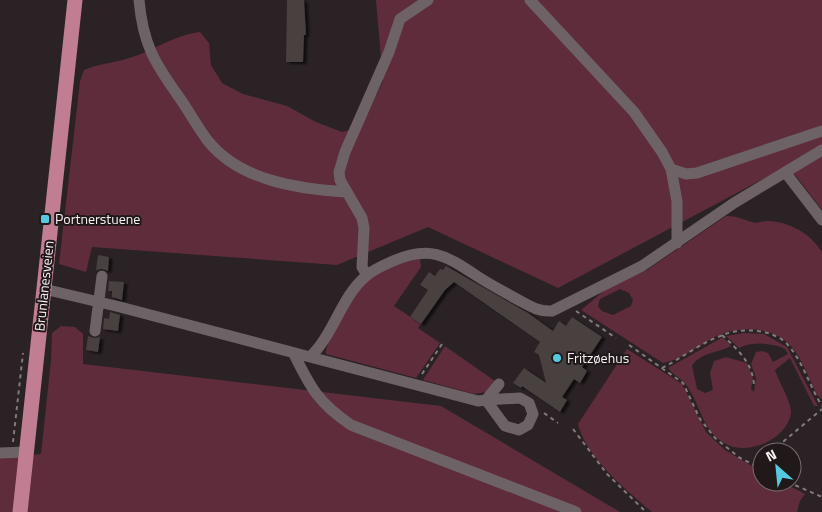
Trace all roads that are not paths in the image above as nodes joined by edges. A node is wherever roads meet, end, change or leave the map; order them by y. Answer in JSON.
{"nodes":[{"id":1,"x":75,"y":0,"type":"edge"},
{"id":2,"x":139,"y":0,"type":"edge"},
{"id":3,"x":428,"y":0,"type":"edge"},
{"id":4,"x":530,"y":0,"type":"edge"},
{"id":5,"x":822,"y":131,"type":"edge"},
{"id":6,"x":822,"y":150,"type":"edge"},
{"id":7,"x":671,"y":169,"type":"junction"},
{"id":8,"x":786,"y":172,"type":"junction"},
{"id":9,"x":347,"y":192,"type":"junction"},
{"id":10,"x":822,"y":220,"type":"edge"},
{"id":11,"x":677,"y":243,"type":"junction"},
{"id":12,"x":367,"y":275,"type":"junction"},
{"id":13,"x":102,"y":276,"type":"dead end"},
{"id":14,"x":44,"y":290,"type":"junction"},
{"id":15,"x":99,"y":302,"type":"junction"},
{"id":16,"x":95,"y":330,"type":"dead end"},
{"id":17,"x":294,"y":354,"type":"junction"},
{"id":18,"x":310,"y":357,"type":"junction"},
{"id":19,"x":499,"y":384,"type":"dead end"},
{"id":20,"x":486,"y":400,"type":"junction"},
{"id":21,"x":26,"y":452,"type":"junction"},
{"id":22,"x":0,"y":453,"type":"edge"},
{"id":23,"x":20,"y":512,"type":"edge"},
{"id":24,"x":576,"y":512,"type":"edge"}],
"edges":[{"from":1,"to":14,"type":"main road","name":"Brunlanesveien"},
{"from":2,"to":9,"type":"lane"},
{"from":3,"to":9,"type":"lane"},
{"from":4,"to":7,"type":"lane"},
{"from":5,"to":7,"type":"lane"},
{"from":6,"to":8,"type":"lane"},
{"from":7,"to":11,"type":"lane"},
{"from":8,"to":10,"type":"lane"},
{"from":8,"to":11,"type":"lane"},
{"from":9,"to":12,"type":"lane"},
{"from":11,"to":12,"type":"lane"},
{"from":12,"to":18,"type":"lane"},
{"from":13,"to":15,"type":"lane"},
{"from":14,"to":15,"type":"lane"},
{"from":14,"to":21,"type":"main road","name":"Brunlanesveien"},
{"from":15,"to":16,"type":"lane"},
{"from":15,"to":17,"type":"lane"},
{"from":17,"to":18,"type":"lane"},
{"from":17,"to":24,"type":"lane"},
{"from":18,"to":20,"type":"lane"},
{"from":19,"to":20,"type":"lane"},
{"from":20,"to":20,"type":"lane"},
{"from":21,"to":22,"type":"lane"},
{"from":21,"to":23,"type":"main road","name":"Brunlanesveien"}]}
